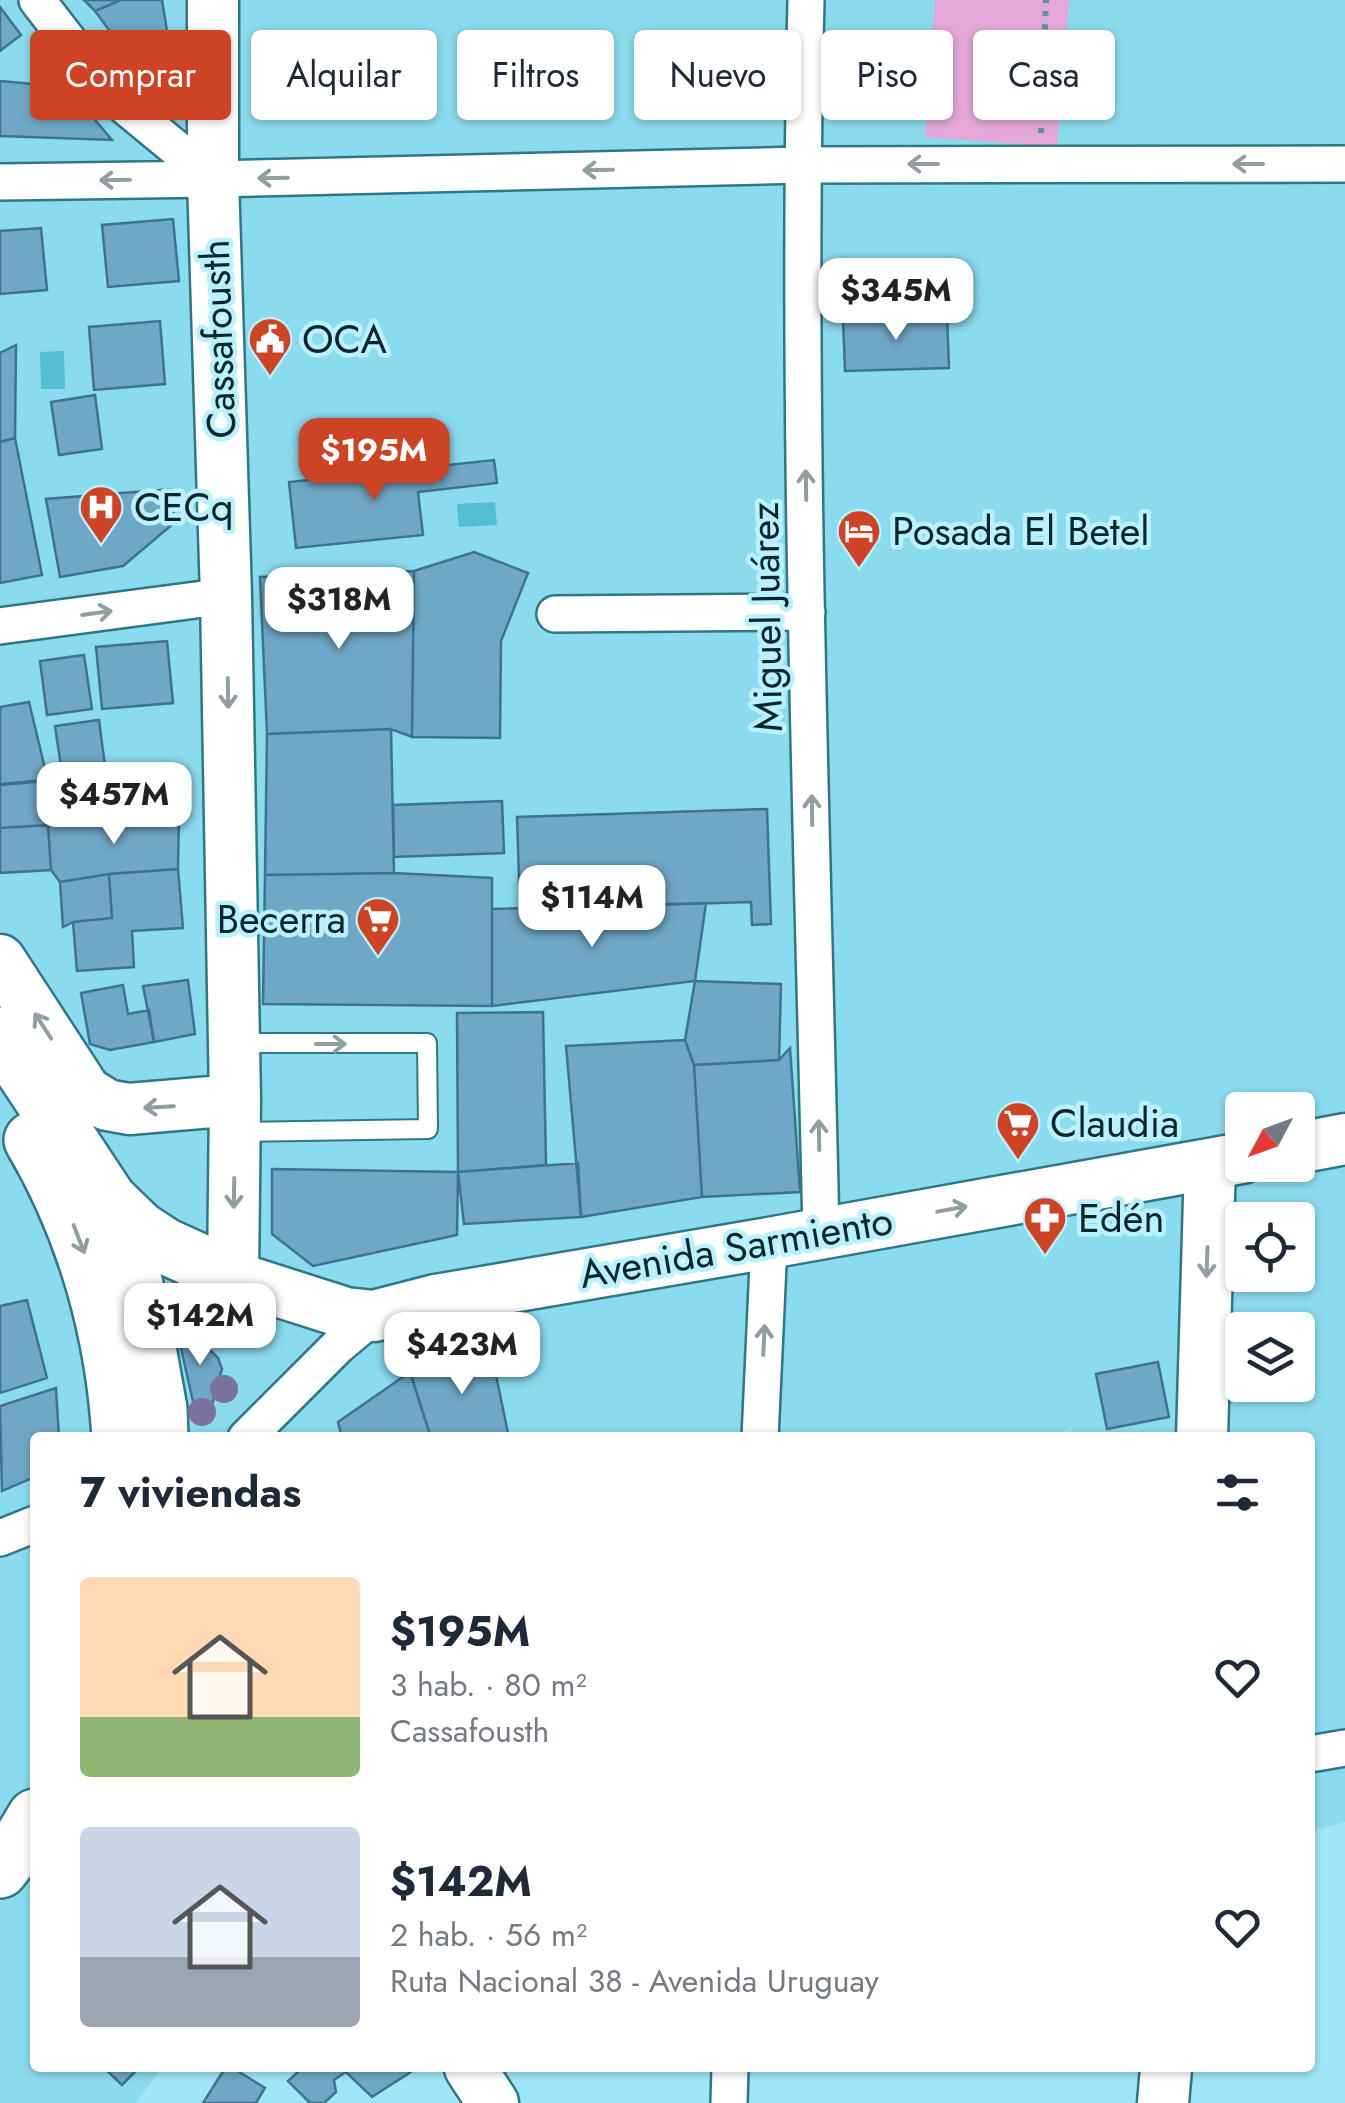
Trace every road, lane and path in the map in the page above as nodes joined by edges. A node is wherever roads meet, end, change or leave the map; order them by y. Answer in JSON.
{"nodes":[{"id":1,"x":37,"y":0,"type":"edge"},
{"id":2,"x":213,"y":0,"type":"edge"},
{"id":3,"x":806,"y":0,"type":"edge"},
{"id":4,"x":1046,"y":0,"type":"edge"},
{"id":5,"x":802,"y":164,"type":"junction"},
{"id":6,"x":1040,"y":164,"type":"junction"},
{"id":7,"x":1345,"y":164,"type":"edge"},
{"id":8,"x":213,"y":179,"type":"junction"},
{"id":9,"x":0,"y":182,"type":"edge"},
{"id":10,"x":226,"y":596,"type":"junction"},
{"id":11,"x":807,"y":612,"type":"junction"},
{"id":12,"x":555,"y":614,"type":"dead end"},
{"id":13,"x":0,"y":626,"type":"edge"},
{"id":14,"x":0,"y":960,"type":"edge"},
{"id":15,"x":0,"y":1035,"type":"edge"},
{"id":16,"x":234,"y":1043,"type":"junction"},
{"id":17,"x":6,"y":1100,"type":"edge"},
{"id":18,"x":235,"y":1116,"type":"junction"},
{"id":19,"x":1345,"y":1138,"type":"edge"},
{"id":20,"x":1315,"y":1144,"type":"edge"},
{"id":21,"x":1225,"y":1161,"type":"edge"},
{"id":22,"x":1225,"y":1173,"type":"edge"},
{"id":23,"x":107,"y":1197,"type":"junction"},
{"id":24,"x":820,"y":1232,"type":"junction"},
{"id":25,"x":769,"y":1243,"type":"junction"},
{"id":26,"x":233,"y":1278,"type":"junction"},
{"id":27,"x":374,"y":1316,"type":"junction"},
{"id":28,"x":149,"y":1352,"type":"junction"},
{"id":29,"x":152,"y":1430,"type":"edge"},
{"id":30,"x":252,"y":1432,"type":"edge"},
{"id":31,"x":760,"y":1432,"type":"edge"},
{"id":32,"x":1203,"y":1432,"type":"edge"},
{"id":33,"x":30,"y":1526,"type":"edge"},
{"id":34,"x":0,"y":1538,"type":"edge"},
{"id":35,"x":1345,"y":1748,"type":"edge"},
{"id":36,"x":1315,"y":1753,"type":"edge"},
{"id":37,"x":30,"y":1825,"type":"edge"},
{"id":38,"x":0,"y":1870,"type":"edge"},
{"id":39,"x":473,"y":2072,"type":"edge"},
{"id":40,"x":730,"y":2072,"type":"edge"},
{"id":41,"x":1166,"y":2072,"type":"edge"},
{"id":42,"x":493,"y":2103,"type":"edge"},
{"id":43,"x":729,"y":2103,"type":"edge"},
{"id":44,"x":1163,"y":2103,"type":"edge"}],
"edges":[{"from":1,"to":8,"type":"street"},
{"from":2,"to":8,"type":"main road","name":"Cassafousth"},
{"from":3,"to":5,"type":"street","name":"Miguel Juárez"},
{"from":4,"to":6,"type":"path"},
{"from":6,"to":5,"type":"street","one_way":true},
{"from":5,"to":8,"type":"street","one_way":true},
{"from":11,"to":5,"type":"street","name":"Miguel Juárez","one_way":true},
{"from":7,"to":6,"type":"street","one_way":true},
{"from":8,"to":9,"type":"street","one_way":true},
{"from":8,"to":10,"type":"main road","name":"Cassafousth"},
{"from":13,"to":10,"type":"street","one_way":true},
{"from":10,"to":16,"type":"main road","name":"Cassafousth","one_way":true},
{"from":11,"to":12,"type":"street"},
{"from":24,"to":11,"type":"street","name":"Miguel Juárez","one_way":true},
{"from":18,"to":14,"type":"main road","one_way":true},
{"from":15,"to":23,"type":"main road"},
{"from":16,"to":18,"type":"main road","name":"Cassafousth"},
{"from":16,"to":18,"type":"lane","one_way":true},
{"from":17,"to":23,"type":"main road"},
{"from":17,"to":29,"type":"main road","one_way":true},
{"from":18,"to":26,"type":"main road","name":"Cassafousth","one_way":true},
{"from":19,"to":20,"type":"main road"},
{"from":24,"to":21,"type":"main road","name":"Avenida Sarmiento","one_way":true},
{"from":22,"to":32,"type":"main road","one_way":true},
{"from":23,"to":26,"type":"main road"},
{"from":23,"to":28,"type":"main road"},
{"from":24,"to":25,"type":"main road","name":"Avenida Sarmiento"},
{"from":25,"to":27,"type":"main road","name":"Avenida Sarmiento"},
{"from":31,"to":25,"type":"street","one_way":true},
{"from":26,"to":27,"type":"main road","name":"Avenida Sarmiento"},
{"from":26,"to":28,"type":"main road"},
{"from":27,"to":30,"type":"street"},
{"from":28,"to":29,"type":"main road"},
{"from":33,"to":34,"type":"street"},
{"from":35,"to":36,"type":"street"},
{"from":37,"to":38,"type":"main road"},
{"from":39,"to":42,"type":"main road"},
{"from":40,"to":43,"type":"street"},
{"from":41,"to":44,"type":"main road"}]}
